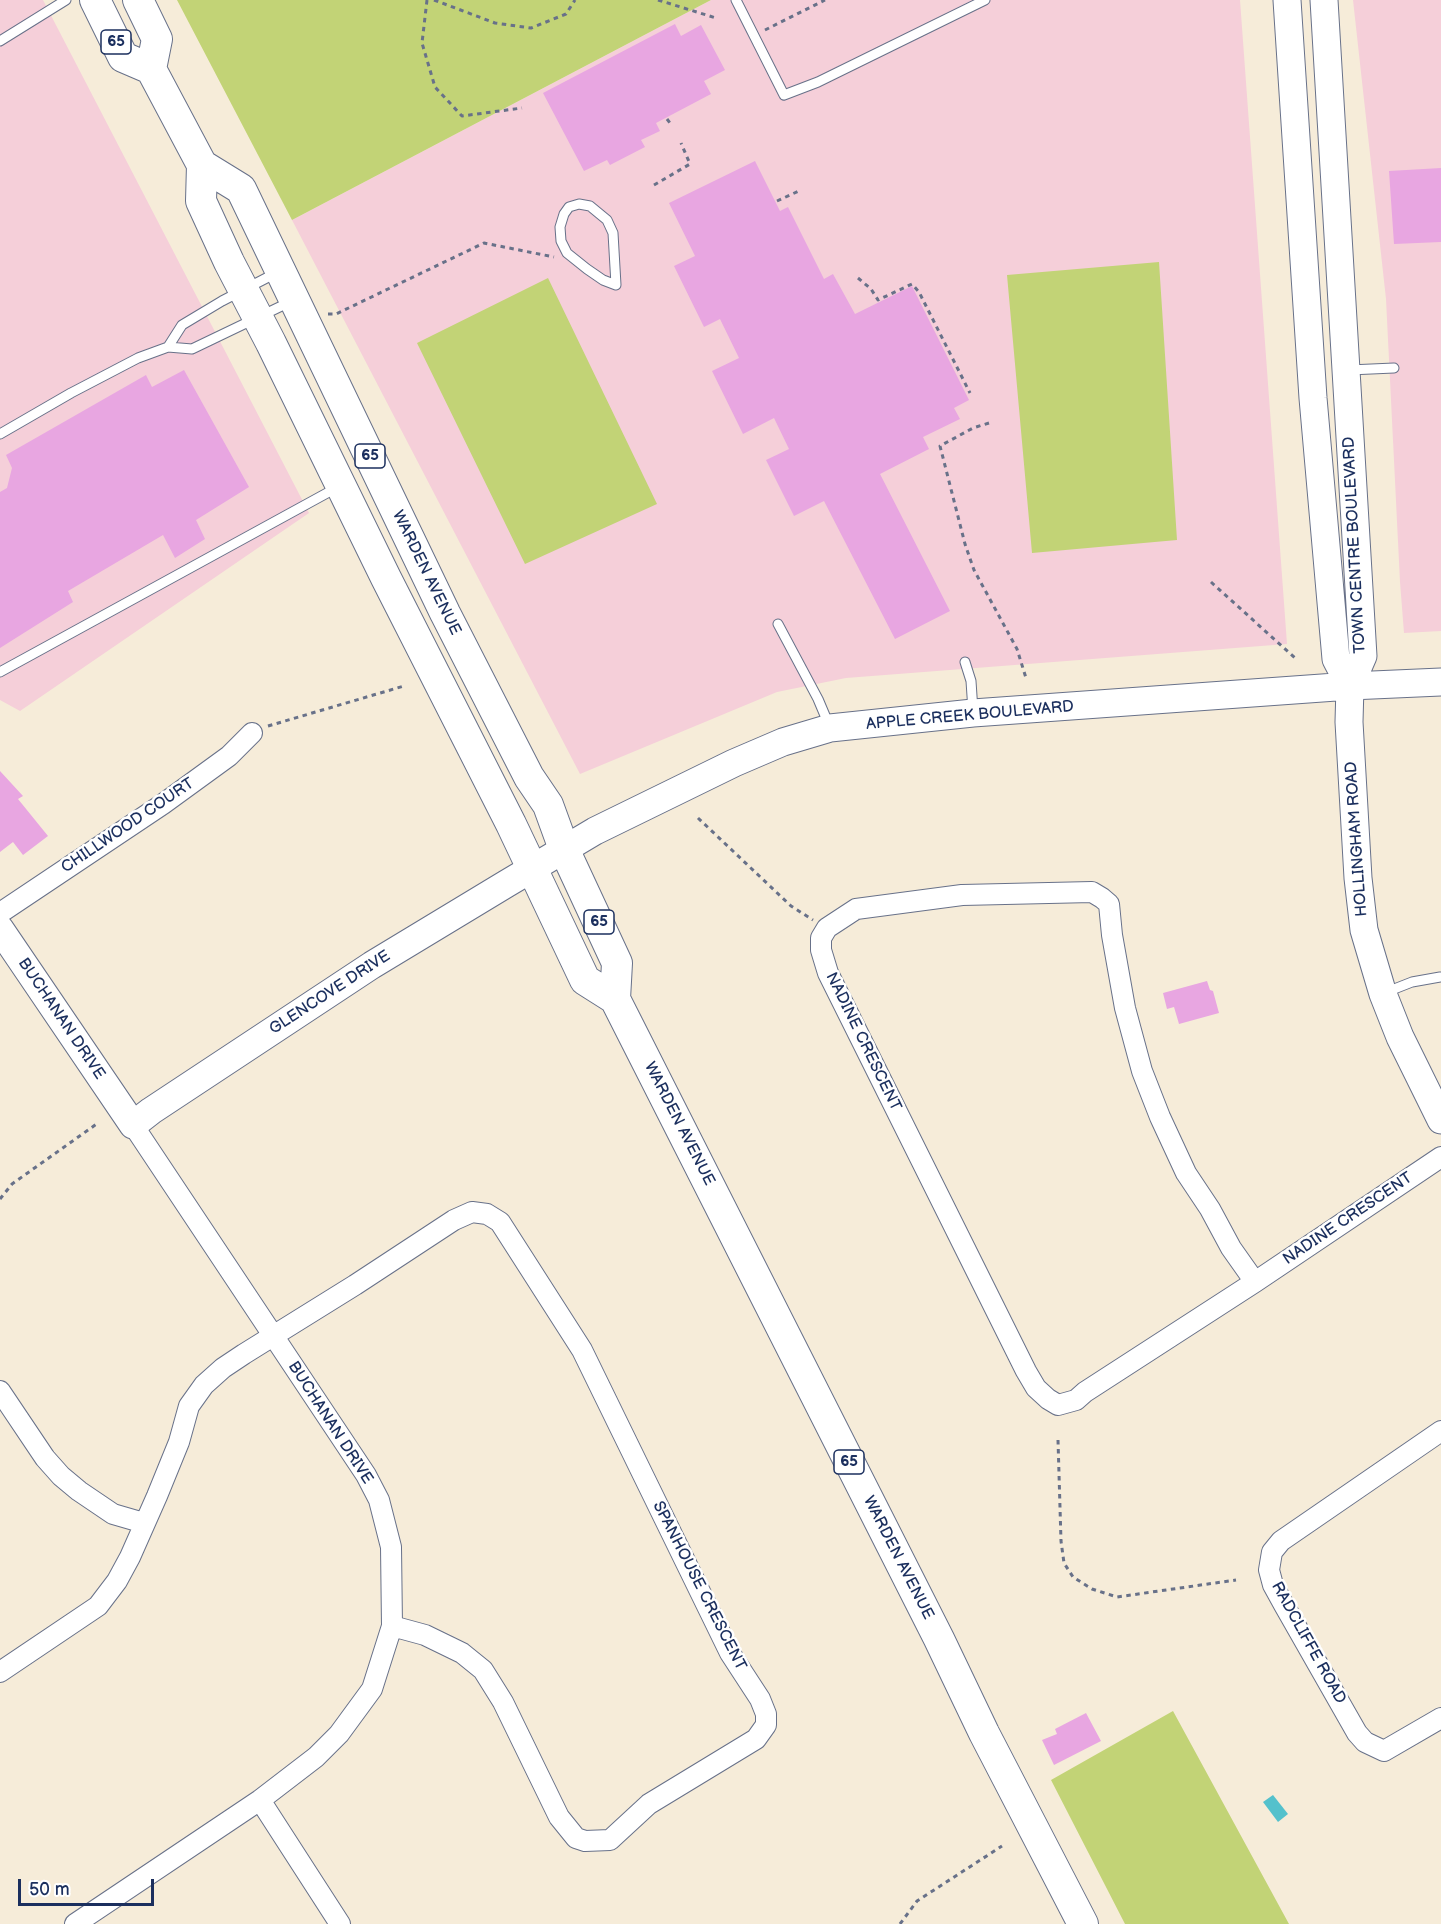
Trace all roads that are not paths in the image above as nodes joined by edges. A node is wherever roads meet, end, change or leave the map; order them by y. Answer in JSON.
{"nodes":[{"id":1,"x":66,"y":0,"type":"edge"},
{"id":2,"x":95,"y":0,"type":"edge"},
{"id":3,"x":138,"y":0,"type":"edge"},
{"id":4,"x":736,"y":0,"type":"edge"},
{"id":5,"x":985,"y":0,"type":"edge"},
{"id":6,"x":1287,"y":0,"type":"edge"},
{"id":7,"x":1323,"y":0,"type":"edge"},
{"id":8,"x":0,"y":41,"type":"edge"},
{"id":9,"x":151,"y":69,"type":"junction"},
{"id":10,"x":202,"y":165,"type":"junction"},
{"id":11,"x":280,"y":272,"type":"junction"},
{"id":12,"x":616,"y":285,"type":"joint"},
{"id":13,"x":243,"y":290,"type":"junction"},
{"id":14,"x":294,"y":300,"type":"junction"},
{"id":15,"x":258,"y":318,"type":"junction"},
{"id":16,"x":168,"y":347,"type":"junction"},
{"id":17,"x":1394,"y":368,"type":"dead end"},
{"id":18,"x":1345,"y":370,"type":"junction"},
{"id":19,"x":0,"y":434,"type":"edge"},
{"id":20,"x":340,"y":485,"type":"junction"},
{"id":21,"x":778,"y":624,"type":"dead end"},
{"id":22,"x":964,"y":662,"type":"dead end"},
{"id":23,"x":0,"y":672,"type":"edge"},
{"id":24,"x":1441,"y":682,"type":"edge"},
{"id":25,"x":1350,"y":686,"type":"junction"},
{"id":26,"x":973,"y":713,"type":"junction"},
{"id":27,"x":830,"y":728,"type":"junction"},
{"id":28,"x":252,"y":733,"type":"road end"},
{"id":29,"x":564,"y":849,"type":"junction"},
{"id":30,"x":531,"y":869,"type":"junction"},
{"id":31,"x":0,"y":913,"type":"edge"},
{"id":32,"x":0,"y":929,"type":"edge"},
{"id":33,"x":1440,"y":977,"type":"edge"},
{"id":34,"x":1383,"y":994,"type":"junction"},
{"id":35,"x":615,"y":999,"type":"junction"},
{"id":36,"x":1441,"y":1120,"type":"edge"},
{"id":37,"x":133,"y":1125,"type":"junction"},
{"id":38,"x":1441,"y":1157,"type":"edge"},
{"id":39,"x":1255,"y":1282,"type":"junction"},
{"id":40,"x":273,"y":1335,"type":"junction"},
{"id":41,"x":0,"y":1391,"type":"edge"},
{"id":42,"x":1441,"y":1431,"type":"edge"},
{"id":43,"x":144,"y":1522,"type":"junction"},
{"id":44,"x":392,"y":1626,"type":"junction"},
{"id":45,"x":0,"y":1672,"type":"edge"},
{"id":46,"x":1441,"y":1718,"type":"edge"},
{"id":47,"x":260,"y":1800,"type":"junction"},
{"id":48,"x":75,"y":1924,"type":"edge"},
{"id":49,"x":340,"y":1924,"type":"edge"},
{"id":50,"x":1083,"y":1924,"type":"edge"}],
"edges":[{"from":1,"to":8,"type":"lane"},
{"from":2,"to":9,"type":"main road","number":"65"},
{"from":3,"to":9,"type":"main road","number":"65"},
{"from":4,"to":5,"type":"lane"},
{"from":6,"to":25,"type":"main road","name":"TOWN CENTRE BOULEVARD"},
{"from":7,"to":18,"type":"main road","name":"TOWN CENTRE BOULEVARD"},
{"from":9,"to":10,"type":"main road","number":"65"},
{"from":10,"to":11,"type":"main road","name":"WARDEN AVENUE","number":"65"},
{"from":10,"to":13,"type":"main road","number":"65"},
{"from":11,"to":13,"type":"lane"},
{"from":11,"to":14,"type":"main road","name":"WARDEN AVENUE","number":"65"},
{"from":12,"to":12,"type":"lane"},
{"from":13,"to":15,"type":"main road","number":"65"},
{"from":13,"to":16,"type":"lane"},
{"from":14,"to":15,"type":"lane"},
{"from":14,"to":29,"type":"main road","name":"WARDEN AVENUE","number":"65"},
{"from":15,"to":16,"type":"lane"},
{"from":15,"to":20,"type":"main road","number":"65"},
{"from":16,"to":19,"type":"lane"},
{"from":17,"to":18,"type":"lane"},
{"from":18,"to":25,"type":"main road","name":"TOWN CENTRE BOULEVARD"},
{"from":20,"to":23,"type":"lane"},
{"from":20,"to":30,"type":"main road","number":"65"},
{"from":21,"to":27,"type":"lane"},
{"from":22,"to":26,"type":"lane"},
{"from":24,"to":25,"type":"main road","name":"APPLE CREEK BOULEVARD"},
{"from":25,"to":26,"type":"main road","name":"APPLE CREEK BOULEVARD"},
{"from":25,"to":34,"type":"main road","name":"HOLLINGHAM ROAD"},
{"from":26,"to":27,"type":"main road","name":"APPLE CREEK BOULEVARD"},
{"from":27,"to":29,"type":"main road","name":"APPLE CREEK BOULEVARD"},
{"from":28,"to":31,"type":"street","name":"CHILLWOOD COURT"},
{"from":29,"to":30,"type":"main road","name":"APPLE CREEK BOULEVARD"},
{"from":29,"to":35,"type":"main road","name":"WARDEN AVENUE","number":"65"},
{"from":30,"to":35,"type":"main road","number":"65"},
{"from":30,"to":37,"type":"main road","name":"GLENCOVE DRIVE"},
{"from":32,"to":37,"type":"main road","name":"BUCHANAN DRIVE"},
{"from":33,"to":34,"type":"lane"},
{"from":34,"to":36,"type":"main road","name":"HOLLINGHAM ROAD"},
{"from":35,"to":50,"type":"main road","name":"WARDEN AVENUE","number":"65"},
{"from":37,"to":40,"type":"street","name":"BUCHANAN DRIVE"},
{"from":38,"to":39,"type":"street","name":"NADINE CRESCENT"},
{"from":39,"to":39,"type":"street","name":"NADINE CRESCENT"},
{"from":40,"to":43,"type":"street"},
{"from":40,"to":44,"type":"street","name":"BUCHANAN DRIVE"},
{"from":40,"to":44,"type":"street","name":"SPANHOUSE CRESCENT"},
{"from":41,"to":43,"type":"street"},
{"from":42,"to":46,"type":"street","name":"RADCLIFFE ROAD"},
{"from":43,"to":45,"type":"street"},
{"from":44,"to":47,"type":"street","name":"BUCHANAN DRIVE"},
{"from":47,"to":48,"type":"street","name":"BUCHANAN DRIVE"},
{"from":47,"to":49,"type":"street"}]}
